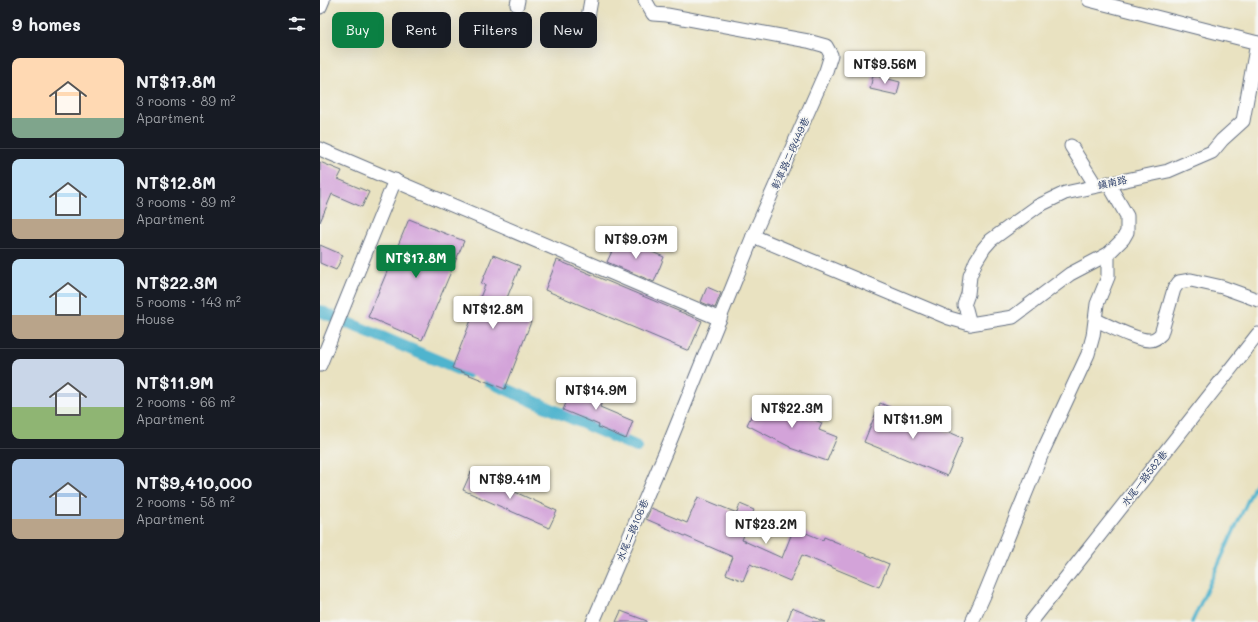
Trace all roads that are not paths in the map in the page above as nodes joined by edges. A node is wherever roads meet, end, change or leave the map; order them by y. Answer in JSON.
{"nodes":[{"id":1,"x":323,"y":0,"type":"edge"},
{"id":2,"x":591,"y":0,"type":"edge"},
{"id":3,"x":645,"y":0,"type":"edge"},
{"id":4,"x":1089,"y":0,"type":"edge"},
{"id":5,"x":320,"y":7,"type":"edge"},
{"id":6,"x":589,"y":12,"type":"edge"},
{"id":7,"x":1257,"y":43,"type":"edge"},
{"id":8,"x":1071,"y":146,"type":"dead end"},
{"id":9,"x":320,"y":149,"type":"edge"},
{"id":10,"x":395,"y":180,"type":"junction"},
{"id":11,"x":1102,"y":184,"type":"junction"},
{"id":12,"x":753,"y":236,"type":"junction"},
{"id":13,"x":1108,"y":254,"type":"junction"},
{"id":14,"x":1258,"y":300,"type":"edge"},
{"id":15,"x":720,"y":319,"type":"junction"},
{"id":16,"x":1096,"y":320,"type":"junction"},
{"id":17,"x":970,"y":324,"type":"junction"},
{"id":18,"x":1258,"y":334,"type":"edge"},
{"id":19,"x":322,"y":361,"type":"edge"},
{"id":20,"x":671,"y":439,"type":"joint"},
{"id":21,"x":593,"y":622,"type":"edge"},
{"id":22,"x":972,"y":622,"type":"edge"},
{"id":23,"x":1031,"y":622,"type":"edge"}],
"edges":[{"from":1,"to":5,"type":"street"},
{"from":2,"to":6,"type":"street"},
{"from":3,"to":12,"type":"street","name":"彰草路二段449巷"},
{"from":4,"to":7,"type":"street"},
{"from":7,"to":11,"type":"street","name":"鎮南路"},
{"from":8,"to":11,"type":"street"},
{"from":9,"to":10,"type":"street"},
{"from":10,"to":15,"type":"street"},
{"from":10,"to":19,"type":"street"},
{"from":11,"to":13,"type":"street"},
{"from":11,"to":17,"type":"street","name":"鎮南路"},
{"from":12,"to":15,"type":"street","name":"彰草路二段449巷"},
{"from":12,"to":17,"type":"street"},
{"from":13,"to":16,"type":"street"},
{"from":13,"to":17,"type":"street"},
{"from":14,"to":16,"type":"street"},
{"from":15,"to":20,"type":"street","name":"彰草路二段449巷"},
{"from":16,"to":22,"type":"street"},
{"from":18,"to":23,"type":"street","name":"水尾一路582巷"},
{"from":20,"to":21,"type":"street","name":"水尾二路106巷"}]}
